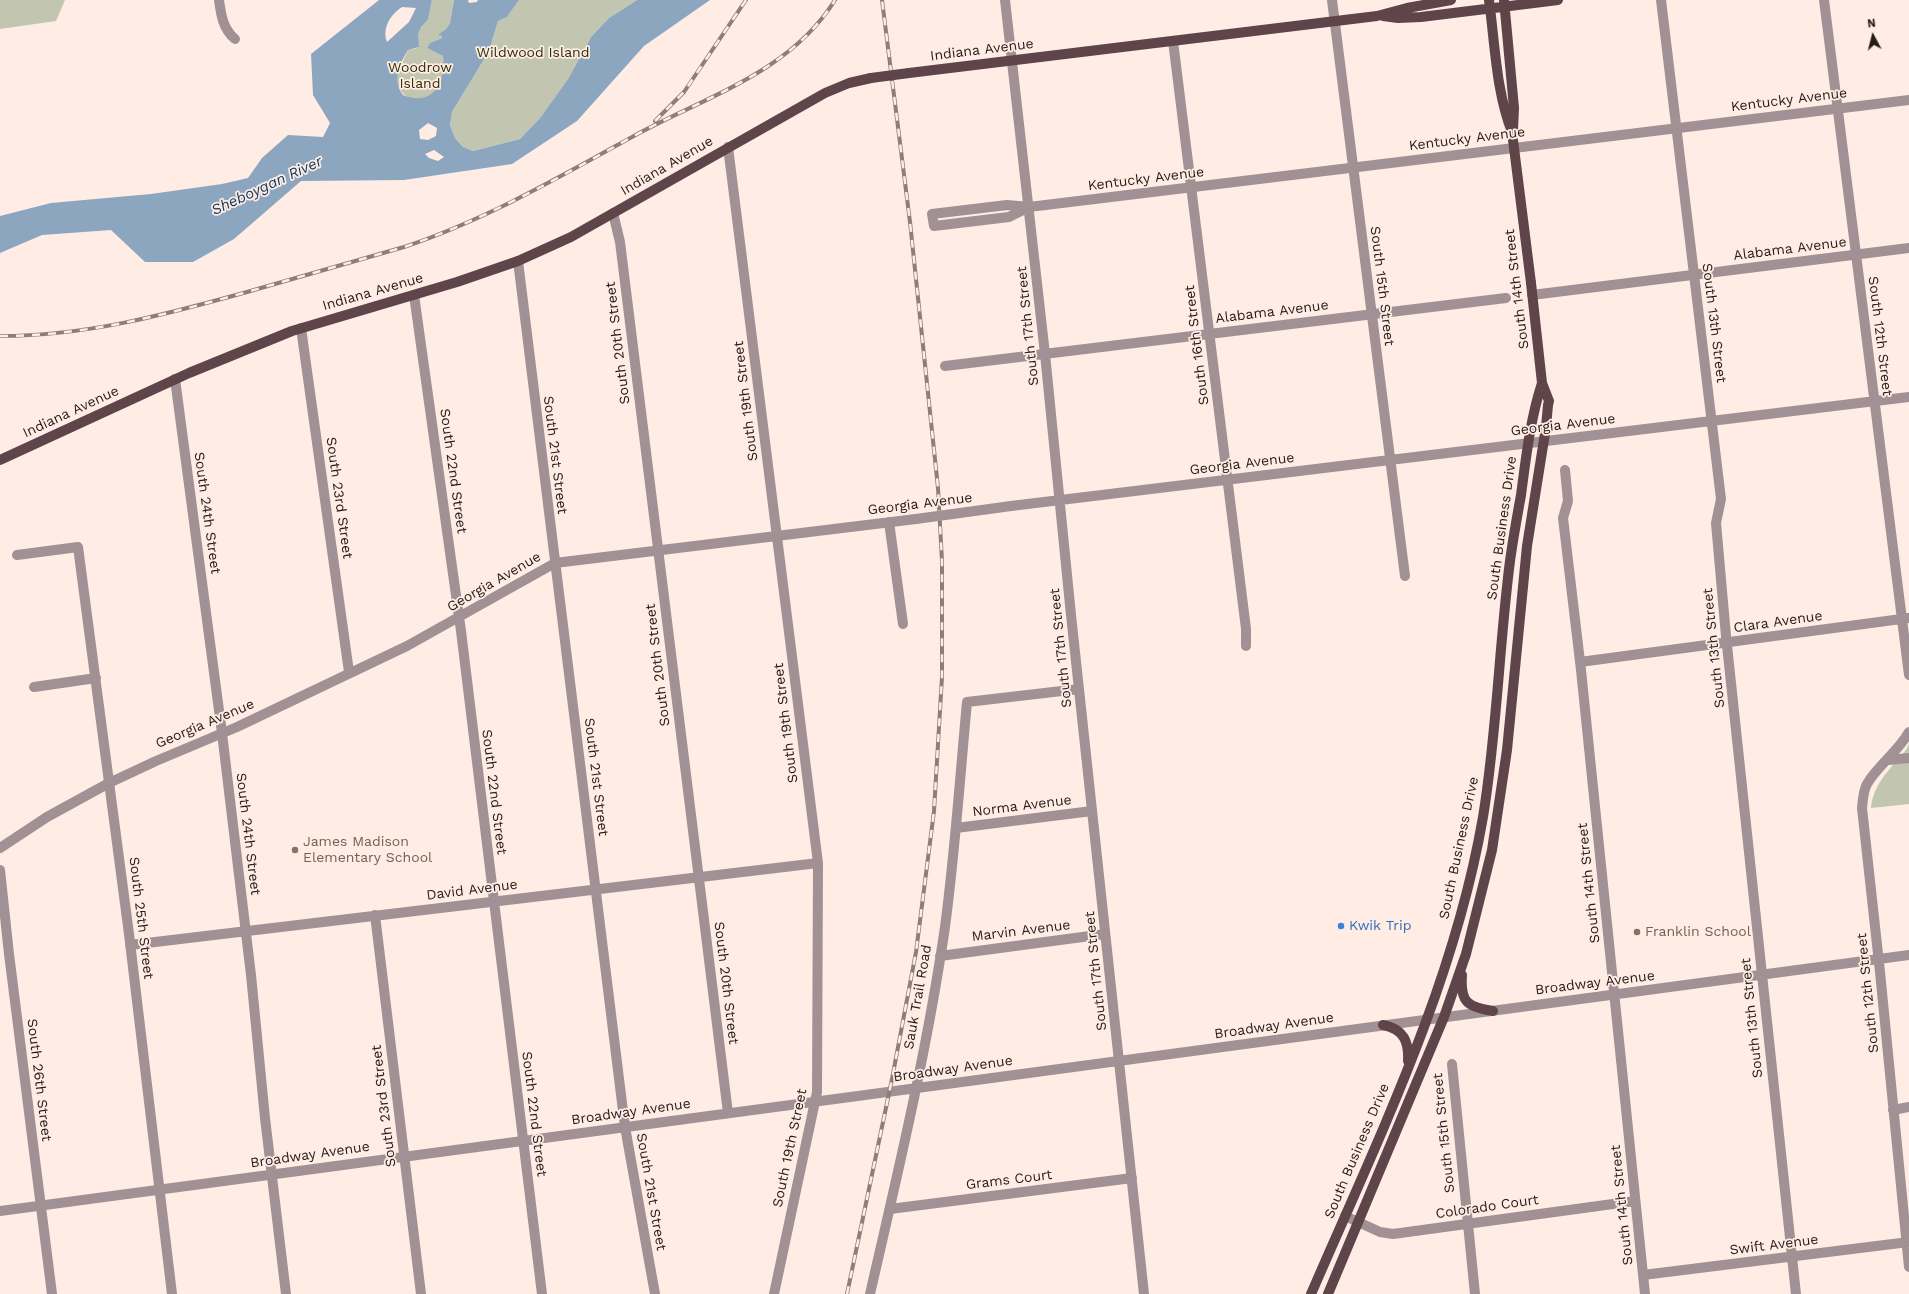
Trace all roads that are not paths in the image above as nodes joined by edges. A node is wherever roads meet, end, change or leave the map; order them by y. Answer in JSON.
{"nodes":[{"id":1,"x":219,"y":0,"type":"edge"},
{"id":2,"x":1005,"y":0,"type":"edge"},
{"id":3,"x":1332,"y":0,"type":"edge"},
{"id":4,"x":1451,"y":0,"type":"edge"},
{"id":5,"x":1558,"y":0,"type":"edge"},
{"id":6,"x":1661,"y":0,"type":"edge"},
{"id":7,"x":1824,"y":0,"type":"edge"},
{"id":8,"x":1490,"y":4,"type":"edge"},
{"id":9,"x":1504,"y":4,"type":"edge"},
{"id":10,"x":1377,"y":16,"type":"junction"},
{"id":11,"x":1334,"y":20,"type":"junction"},
{"id":12,"x":235,"y":39,"type":"dead end"},
{"id":13,"x":1173,"y":41,"type":"junction"},
{"id":14,"x":1012,"y":61,"type":"junction"},
{"id":15,"x":1909,"y":100,"type":"edge"},
{"id":16,"x":1838,"y":108,"type":"junction"},
{"id":17,"x":1676,"y":128,"type":"junction"},
{"id":18,"x":1512,"y":132,"type":"junction"},
{"id":19,"x":728,"y":147,"type":"junction"},
{"id":20,"x":1353,"y":168,"type":"junction"},
{"id":21,"x":1191,"y":187,"type":"junction"},
{"id":22,"x":1029,"y":207,"type":"junction"},
{"id":23,"x":613,"y":213,"type":"junction"},
{"id":24,"x":1909,"y":248,"type":"edge"},
{"id":25,"x":1856,"y":255,"type":"junction"},
{"id":26,"x":518,"y":261,"type":"junction"},
{"id":27,"x":1694,"y":275,"type":"junction"},
{"id":28,"x":414,"y":295,"type":"junction"},
{"id":29,"x":1532,"y":295,"type":"junction"},
{"id":30,"x":1506,"y":298,"type":"dead end"},
{"id":31,"x":1371,"y":314,"type":"junction"},
{"id":32,"x":301,"y":328,"type":"junction"},
{"id":33,"x":1210,"y":334,"type":"junction"},
{"id":34,"x":1045,"y":354,"type":"junction"},
{"id":35,"x":945,"y":366,"type":"dead end"},
{"id":36,"x":175,"y":379,"type":"junction"},
{"id":37,"x":1542,"y":383,"type":"junction"},
{"id":38,"x":1909,"y":397,"type":"edge"},
{"id":39,"x":1874,"y":401,"type":"junction"},
{"id":40,"x":1712,"y":421,"type":"junction"},
{"id":41,"x":1544,"y":441,"type":"junction"},
{"id":42,"x":1528,"y":443,"type":"junction"},
{"id":43,"x":0,"y":460,"type":"edge"},
{"id":44,"x":1390,"y":460,"type":"junction"},
{"id":45,"x":1565,"y":470,"type":"dead end"},
{"id":46,"x":1228,"y":480,"type":"junction"},
{"id":47,"x":1060,"y":500,"type":"junction"},
{"id":48,"x":889,"y":522,"type":"junction"},
{"id":49,"x":778,"y":535,"type":"junction"},
{"id":50,"x":658,"y":550,"type":"junction"},
{"id":51,"x":17,"y":555,"type":"dead end"},
{"id":52,"x":555,"y":563,"type":"junction"},
{"id":53,"x":1405,"y":576,"type":"dead end"},
{"id":54,"x":459,"y":618,"type":"junction"},
{"id":55,"x":1905,"y":619,"type":"edge"},
{"id":56,"x":903,"y":624,"type":"dead end"},
{"id":57,"x":1727,"y":643,"type":"junction"},
{"id":58,"x":1246,"y":646,"type":"dead end"},
{"id":59,"x":1580,"y":662,"type":"junction"},
{"id":60,"x":350,"y":672,"type":"junction"},
{"id":61,"x":1909,"y":675,"type":"edge"},
{"id":62,"x":96,"y":678,"type":"junction"},
{"id":63,"x":34,"y":687,"type":"dead end"},
{"id":64,"x":1079,"y":689,"type":"junction"},
{"id":65,"x":1909,"y":732,"type":"edge"},
{"id":66,"x":222,"y":733,"type":"junction"},
{"id":67,"x":1909,"y":758,"type":"edge"},
{"id":68,"x":1888,"y":760,"type":"junction"},
{"id":69,"x":109,"y":783,"type":"junction"},
{"id":70,"x":1092,"y":811,"type":"junction"},
{"id":71,"x":956,"y":828,"type":"junction"},
{"id":72,"x":0,"y":848,"type":"edge"},
{"id":73,"x":818,"y":863,"type":"junction"},
{"id":74,"x":0,"y":870,"type":"edge"},
{"id":75,"x":699,"y":877,"type":"junction"},
{"id":76,"x":596,"y":889,"type":"junction"},
{"id":77,"x":494,"y":901,"type":"junction"},
{"id":78,"x":375,"y":915,"type":"junction"},
{"id":79,"x":246,"y":931,"type":"junction"},
{"id":80,"x":1105,"y":934,"type":"junction"},
{"id":81,"x":130,"y":945,"type":"junction"},
{"id":82,"x":940,"y":956,"type":"junction"},
{"id":83,"x":1909,"y":956,"type":"edge"},
{"id":84,"x":1879,"y":960,"type":"junction"},
{"id":85,"x":1463,"y":964,"type":"junction"},
{"id":86,"x":1762,"y":975,"type":"junction"},
{"id":87,"x":1614,"y":995,"type":"junction"},
{"id":88,"x":1493,"y":1011,"type":"junction"},
{"id":89,"x":1444,"y":1017,"type":"junction"},
{"id":90,"x":1428,"y":1020,"type":"junction"},
{"id":91,"x":1384,"y":1025,"type":"junction"},
{"id":92,"x":1120,"y":1061,"type":"junction"},
{"id":93,"x":1452,"y":1064,"type":"dead end"},
{"id":94,"x":1407,"y":1069,"type":"junction"},
{"id":95,"x":916,"y":1088,"type":"junction"},
{"id":96,"x":816,"y":1101,"type":"junction"},
{"id":97,"x":1909,"y":1107,"type":"edge"},
{"id":98,"x":1893,"y":1110,"type":"junction"},
{"id":99,"x":728,"y":1113,"type":"junction"},
{"id":100,"x":625,"y":1127,"type":"junction"},
{"id":101,"x":523,"y":1141,"type":"junction"},
{"id":102,"x":404,"y":1156,"type":"junction"},
{"id":103,"x":272,"y":1174,"type":"junction"},
{"id":104,"x":1132,"y":1178,"type":"junction"},
{"id":105,"x":159,"y":1190,"type":"junction"},
{"id":106,"x":1635,"y":1201,"type":"junction"},
{"id":107,"x":41,"y":1206,"type":"junction"},
{"id":108,"x":890,"y":1209,"type":"junction"},
{"id":109,"x":0,"y":1211,"type":"edge"},
{"id":110,"x":1345,"y":1216,"type":"junction"},
{"id":111,"x":1359,"y":1223,"type":"junction"},
{"id":112,"x":1467,"y":1223,"type":"junction"},
{"id":113,"x":1908,"y":1242,"type":"edge"},
{"id":114,"x":1792,"y":1257,"type":"junction"},
{"id":115,"x":1909,"y":1267,"type":"edge"},
{"id":116,"x":1643,"y":1275,"type":"junction"},
{"id":117,"x":1331,"y":1291,"type":"edge"},
{"id":118,"x":52,"y":1294,"type":"edge"},
{"id":119,"x":172,"y":1294,"type":"edge"},
{"id":120,"x":286,"y":1294,"type":"edge"},
{"id":121,"x":421,"y":1294,"type":"edge"},
{"id":122,"x":542,"y":1294,"type":"edge"},
{"id":123,"x":656,"y":1294,"type":"edge"},
{"id":124,"x":774,"y":1294,"type":"edge"},
{"id":125,"x":870,"y":1294,"type":"edge"},
{"id":126,"x":1141,"y":1294,"type":"edge"},
{"id":127,"x":1311,"y":1294,"type":"edge"},
{"id":128,"x":1475,"y":1294,"type":"edge"},
{"id":129,"x":1644,"y":1294,"type":"edge"},
{"id":130,"x":1796,"y":1294,"type":"edge"}],
"edges":[{"from":1,"to":12,"type":"street"},
{"from":2,"to":14,"type":"street","name":"South 17th Street"},
{"from":3,"to":11,"type":"street","name":"South 15th Street"},
{"from":4,"to":10,"type":"main road","name":"Indiana Avenue"},
{"from":5,"to":9,"type":"main road","name":"Indiana Avenue"},
{"from":6,"to":17,"type":"street","name":"South 13th Street"},
{"from":7,"to":16,"type":"street","name":"South 12th Street"},
{"from":8,"to":9,"type":"main road","name":"Indiana Avenue"},
{"from":8,"to":10,"type":"main road","name":"Indiana Avenue"},
{"from":8,"to":18,"type":"main road","name":"South 14th Street"},
{"from":9,"to":18,"type":"main road","name":"South 14th Street"},
{"from":10,"to":11,"type":"main road","name":"Indiana Avenue"},
{"from":11,"to":13,"type":"main road","name":"Indiana Avenue"},
{"from":11,"to":20,"type":"street","name":"South 15th Street"},
{"from":13,"to":14,"type":"main road","name":"Indiana Avenue"},
{"from":13,"to":21,"type":"street","name":"South 16th Street"},
{"from":14,"to":19,"type":"main road","name":"Indiana Avenue","bridge":true},
{"from":14,"to":22,"type":"street","name":"South 17th Street"},
{"from":15,"to":16,"type":"street","name":"Kentucky Avenue"},
{"from":16,"to":17,"type":"street","name":"Kentucky Avenue"},
{"from":16,"to":25,"type":"street","name":"South 12th Street"},
{"from":17,"to":20,"type":"street","name":"Kentucky Avenue"},
{"from":17,"to":27,"type":"street","name":"South 13th Street"},
{"from":18,"to":29,"type":"main road","name":"South 14th Street","bridge":true},
{"from":19,"to":23,"type":"main road","name":"Indiana Avenue"},
{"from":19,"to":49,"type":"street","name":"South 19th Street"},
{"from":20,"to":21,"type":"street","name":"Kentucky Avenue"},
{"from":20,"to":31,"type":"street","name":"South 15th Street"},
{"from":21,"to":22,"type":"street","name":"Kentucky Avenue"},
{"from":21,"to":33,"type":"street","name":"South 16th Street"},
{"from":22,"to":22,"type":"street","name":"Kentucky Avenue"},
{"from":22,"to":34,"type":"street","name":"South 17th Street"},
{"from":23,"to":26,"type":"main road","name":"Indiana Avenue"},
{"from":23,"to":50,"type":"street","name":"South 20th Street"},
{"from":24,"to":25,"type":"street","name":"Alabama Avenue"},
{"from":25,"to":27,"type":"street","name":"Alabama Avenue"},
{"from":25,"to":39,"type":"street","name":"South 12th Street"},
{"from":26,"to":28,"type":"main road","name":"Indiana Avenue"},
{"from":26,"to":52,"type":"street","name":"South 21st Street"},
{"from":27,"to":29,"type":"street","name":"Alabama Avenue"},
{"from":27,"to":40,"type":"street","name":"South 13th Street"},
{"from":28,"to":32,"type":"main road","name":"Indiana Avenue"},
{"from":28,"to":54,"type":"street","name":"South 22nd Street"},
{"from":29,"to":37,"type":"main road","name":"South 14th Street"},
{"from":30,"to":31,"type":"street","name":"Alabama Avenue"},
{"from":31,"to":33,"type":"street","name":"Alabama Avenue"},
{"from":31,"to":44,"type":"street","name":"South 15th Street"},
{"from":32,"to":36,"type":"main road","name":"Indiana Avenue"},
{"from":32,"to":60,"type":"street","name":"South 23rd Street"},
{"from":33,"to":34,"type":"street","name":"Alabama Avenue"},
{"from":33,"to":46,"type":"street","name":"South 16th Street"},
{"from":34,"to":35,"type":"street","name":"Alabama Avenue"},
{"from":34,"to":47,"type":"street","name":"South 17th Street"},
{"from":36,"to":43,"type":"main road","name":"Indiana Avenue"},
{"from":36,"to":66,"type":"street","name":"South 24th Street"},
{"from":37,"to":41,"type":"main road","name":"South 14th Street"},
{"from":37,"to":42,"type":"main road","name":"South Business Drive"},
{"from":38,"to":39,"type":"street","name":"Georgia Avenue"},
{"from":39,"to":40,"type":"street","name":"Georgia Avenue"},
{"from":39,"to":55,"type":"street","name":"South 12th Street"},
{"from":40,"to":41,"type":"street","name":"Georgia Avenue"},
{"from":40,"to":57,"type":"street","name":"South 13th Street"},
{"from":41,"to":42,"type":"street","name":"Georgia Avenue"},
{"from":41,"to":85,"type":"main road","name":"South Business Drive"},
{"from":42,"to":44,"type":"street","name":"Georgia Avenue"},
{"from":42,"to":90,"type":"main road","name":"South Business Drive"},
{"from":44,"to":46,"type":"street","name":"Georgia Avenue"},
{"from":44,"to":53,"type":"street","name":"South 15th Street"},
{"from":45,"to":59,"type":"street","name":"South 14th Street"},
{"from":46,"to":47,"type":"street","name":"Georgia Avenue"},
{"from":46,"to":58,"type":"street","name":"South 16th Street"},
{"from":47,"to":48,"type":"street","name":"Georgia Avenue","bridge":true},
{"from":47,"to":64,"type":"street","name":"South 17th Street"},
{"from":48,"to":49,"type":"street","name":"Georgia Avenue"},
{"from":48,"to":56,"type":"street"},
{"from":49,"to":50,"type":"street","name":"Georgia Avenue"},
{"from":49,"to":73,"type":"street","name":"South 19th Street"},
{"from":50,"to":52,"type":"street","name":"Georgia Avenue"},
{"from":50,"to":75,"type":"street","name":"South 20th Street"},
{"from":51,"to":62,"type":"street","name":"South 25th Street"},
{"from":52,"to":54,"type":"street","name":"Georgia Avenue"},
{"from":52,"to":76,"type":"street","name":"South 21st Street"},
{"from":54,"to":60,"type":"street","name":"Georgia Avenue"},
{"from":54,"to":77,"type":"street","name":"South 22nd Street"},
{"from":55,"to":57,"type":"street","name":"Clara Avenue"},
{"from":55,"to":61,"type":"street","name":"South 12th Street"},
{"from":57,"to":59,"type":"street","name":"Clara Avenue"},
{"from":57,"to":86,"type":"street","name":"South 13th Street"},
{"from":59,"to":87,"type":"street","name":"South 14th Street"},
{"from":60,"to":66,"type":"street","name":"Georgia Avenue"},
{"from":62,"to":63,"type":"street"},
{"from":62,"to":69,"type":"street","name":"South 25th Street"},
{"from":64,"to":70,"type":"street","name":"South 17th Street"},
{"from":64,"to":71,"type":"street","name":"Sauk Trail Road"},
{"from":65,"to":68,"type":"street","name":"South 12th Street"},
{"from":66,"to":69,"type":"street","name":"Georgia Avenue"},
{"from":66,"to":79,"type":"street","name":"South 24th Street"},
{"from":67,"to":68,"type":"street"},
{"from":68,"to":84,"type":"street","name":"South 12th Street"},
{"from":69,"to":72,"type":"street","name":"Georgia Avenue"},
{"from":69,"to":81,"type":"street","name":"South 25th Street"},
{"from":70,"to":71,"type":"street","name":"Norma Avenue"},
{"from":70,"to":80,"type":"street","name":"South 17th Street"},
{"from":71,"to":82,"type":"street","name":"Sauk Trail Road"},
{"from":73,"to":75,"type":"street","name":"David Avenue"},
{"from":73,"to":96,"type":"street","name":"South 19th Street"},
{"from":74,"to":107,"type":"street","name":"South 26th Street"},
{"from":75,"to":76,"type":"street","name":"David Avenue"},
{"from":75,"to":99,"type":"street","name":"South 20th Street"},
{"from":76,"to":77,"type":"street","name":"David Avenue"},
{"from":76,"to":100,"type":"street","name":"South 21st Street"},
{"from":77,"to":78,"type":"street","name":"David Avenue"},
{"from":77,"to":101,"type":"street","name":"South 22nd Street"},
{"from":78,"to":79,"type":"street","name":"David Avenue"},
{"from":78,"to":102,"type":"street","name":"South 23rd Street"},
{"from":79,"to":81,"type":"street","name":"David Avenue"},
{"from":79,"to":103,"type":"street","name":"South 24th Street"},
{"from":80,"to":82,"type":"street","name":"Marvin Avenue"},
{"from":80,"to":92,"type":"street","name":"South 17th Street"},
{"from":81,"to":105,"type":"street","name":"South 25th Street"},
{"from":82,"to":95,"type":"street","name":"Sauk Trail Road"},
{"from":83,"to":84,"type":"street","name":"Broadway Avenue"},
{"from":84,"to":86,"type":"street","name":"Broadway Avenue"},
{"from":84,"to":98,"type":"street","name":"South 12th Street"},
{"from":85,"to":88,"type":"main road"},
{"from":85,"to":89,"type":"main road","name":"South Business Drive"},
{"from":86,"to":87,"type":"street","name":"Broadway Avenue"},
{"from":86,"to":114,"type":"street","name":"South 13th Street"},
{"from":87,"to":88,"type":"street","name":"Broadway Avenue"},
{"from":87,"to":106,"type":"street","name":"South 14th Street"},
{"from":88,"to":89,"type":"street","name":"Broadway Avenue"},
{"from":89,"to":90,"type":"street","name":"Broadway Avenue"},
{"from":89,"to":111,"type":"main road","name":"South Business Drive"},
{"from":90,"to":91,"type":"street","name":"Broadway Avenue"},
{"from":90,"to":94,"type":"main road","name":"South Business Drive"},
{"from":91,"to":92,"type":"street","name":"Broadway Avenue"},
{"from":91,"to":94,"type":"main road"},
{"from":92,"to":95,"type":"street","name":"Broadway Avenue"},
{"from":92,"to":104,"type":"street","name":"South 17th Street"},
{"from":93,"to":112,"type":"street","name":"South 15th Street"},
{"from":94,"to":110,"type":"main road","name":"South Business Drive"},
{"from":95,"to":96,"type":"street","name":"Broadway Avenue"},
{"from":95,"to":108,"type":"street","name":"Sauk Trail Road"},
{"from":96,"to":99,"type":"street","name":"Broadway Avenue"},
{"from":96,"to":124,"type":"street","name":"South 19th Street"},
{"from":97,"to":98,"type":"street"},
{"from":98,"to":113,"type":"street","name":"South 12th Street"},
{"from":99,"to":100,"type":"street","name":"Broadway Avenue"},
{"from":100,"to":101,"type":"street","name":"Broadway Avenue"},
{"from":100,"to":123,"type":"street","name":"South 21st Street"},
{"from":101,"to":102,"type":"street","name":"Broadway Avenue"},
{"from":101,"to":122,"type":"street","name":"South 22nd Street"},
{"from":102,"to":103,"type":"street","name":"Broadway Avenue"},
{"from":102,"to":121,"type":"street","name":"South 23rd Street"},
{"from":103,"to":105,"type":"street","name":"Broadway Avenue"},
{"from":103,"to":120,"type":"street","name":"South 24th Street"},
{"from":104,"to":108,"type":"street","name":"Grams Court"},
{"from":104,"to":126,"type":"street","name":"South 17th Street"},
{"from":105,"to":107,"type":"street","name":"Broadway Avenue"},
{"from":105,"to":119,"type":"street","name":"South 25th Street"},
{"from":106,"to":112,"type":"street","name":"Colorado Court"},
{"from":106,"to":116,"type":"street","name":"South 14th Street"},
{"from":107,"to":109,"type":"street","name":"Broadway Avenue"},
{"from":107,"to":118,"type":"street","name":"South 26th Street"},
{"from":108,"to":125,"type":"street","name":"Sauk Trail Road"},
{"from":110,"to":111,"type":"street","name":"Colorado Court"},
{"from":110,"to":127,"type":"main road","name":"South Business Drive"},
{"from":111,"to":112,"type":"street","name":"Colorado Court"},
{"from":111,"to":117,"type":"main road","name":"South Business Drive"},
{"from":112,"to":128,"type":"street","name":"South 15th Street"},
{"from":113,"to":114,"type":"street","name":"Swift Avenue"},
{"from":113,"to":115,"type":"street","name":"South 12th Street"},
{"from":114,"to":116,"type":"street","name":"Swift Avenue"},
{"from":114,"to":130,"type":"street","name":"South 13th Street"},
{"from":116,"to":129,"type":"street","name":"South 14th Street"}]}
